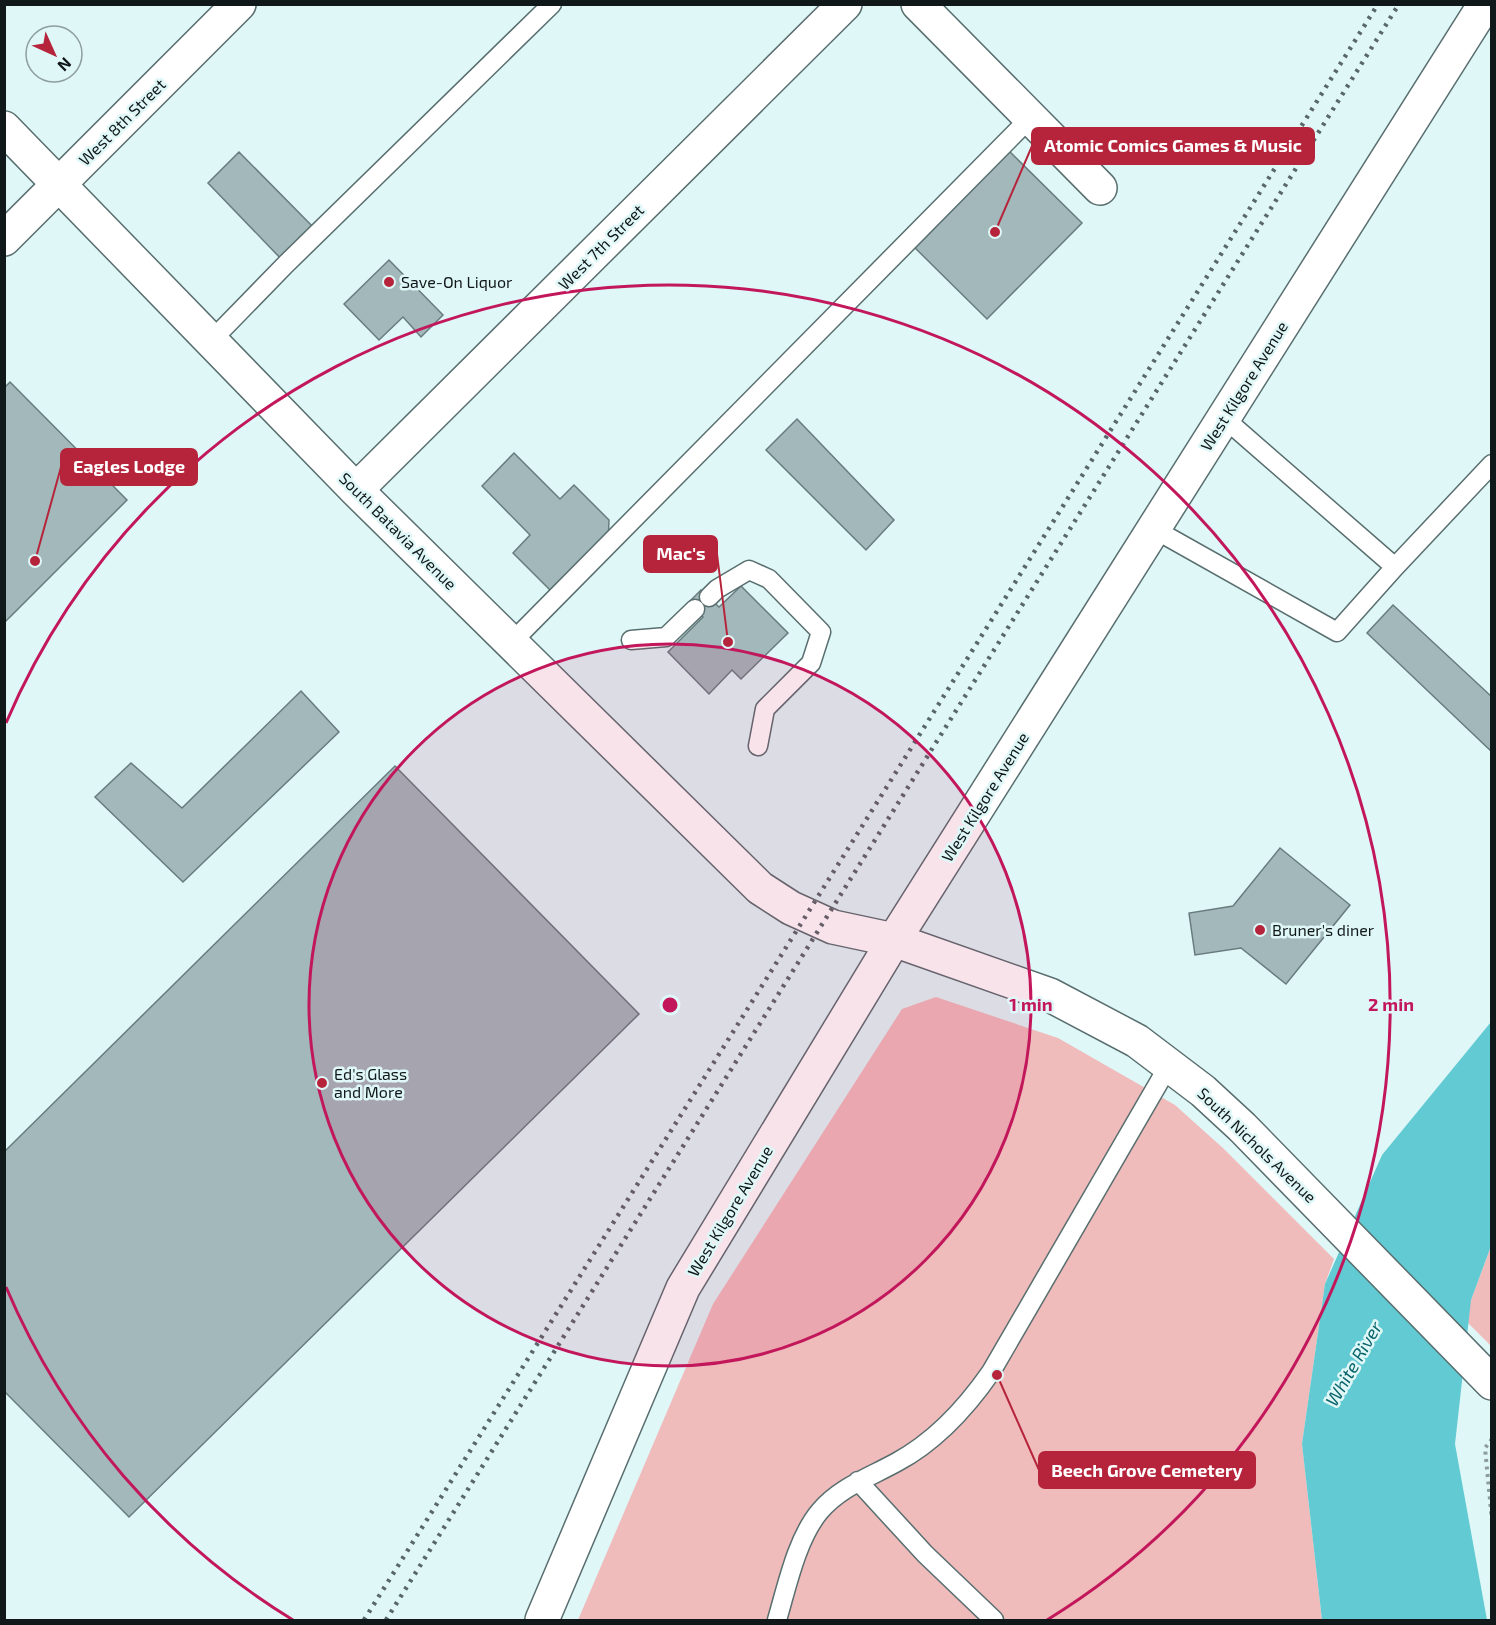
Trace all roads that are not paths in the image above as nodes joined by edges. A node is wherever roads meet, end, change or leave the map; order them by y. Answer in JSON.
{"nodes":[{"id":1,"x":240,"y":4,"type":"edge"},
{"id":2,"x":552,"y":4,"type":"edge"},
{"id":3,"x":845,"y":4,"type":"edge"},
{"id":4,"x":918,"y":4,"type":"edge"},
{"id":5,"x":1485,"y":4,"type":"edge"},
{"id":6,"x":1030,"y":118,"type":"junction"},
{"id":7,"x":4,"y":128,"type":"edge"},
{"id":8,"x":59,"y":185,"type":"junction"},
{"id":9,"x":1100,"y":188,"type":"dead end"},
{"id":10,"x":4,"y":239,"type":"edge"},
{"id":11,"x":212,"y":341,"type":"junction"},
{"id":12,"x":1224,"y":418,"type":"junction"},
{"id":13,"x":1491,"y":464,"type":"edge"},
{"id":14,"x":356,"y":490,"type":"junction"},
{"id":15,"x":1154,"y":529,"type":"junction"},
{"id":16,"x":1395,"y":567,"type":"junction"},
{"id":17,"x":631,"y":640,"type":"dead end"},
{"id":18,"x":511,"y":643,"type":"junction"},
{"id":19,"x":758,"y":746,"type":"dead end"},
{"id":20,"x":807,"y":916,"type":"joint"},
{"id":21,"x":894,"y":940,"type":"junction"},
{"id":22,"x":1169,"y":1065,"type":"junction"},
{"id":23,"x":1491,"y":1383,"type":"edge"},
{"id":24,"x":858,"y":1481,"type":"junction"},
{"id":25,"x":542,"y":1620,"type":"edge"},
{"id":26,"x":777,"y":1620,"type":"edge"},
{"id":27,"x":994,"y":1620,"type":"edge"}],
"edges":[{"from":1,"to":8,"type":"street","name":"West 8th Street"},
{"from":2,"to":11,"type":"lane"},
{"from":3,"to":14,"type":"street","name":"West 7th Street"},
{"from":4,"to":6,"type":"street"},
{"from":5,"to":12,"type":"street","name":"West Kilgore Avenue"},
{"from":6,"to":9,"type":"street"},
{"from":6,"to":18,"type":"lane"},
{"from":7,"to":8,"type":"street","name":"South Batavia Avenue"},
{"from":8,"to":10,"type":"street","name":"West 8th Street"},
{"from":8,"to":11,"type":"street","name":"South Batavia Avenue"},
{"from":11,"to":14,"type":"street","name":"South Batavia Avenue"},
{"from":12,"to":15,"type":"street","name":"West Kilgore Avenue"},
{"from":12,"to":16,"type":"lane"},
{"from":13,"to":16,"type":"lane"},
{"from":14,"to":18,"type":"street","name":"South Batavia Avenue"},
{"from":15,"to":16,"type":"lane"},
{"from":15,"to":21,"type":"street","name":"West Kilgore Avenue"},
{"from":17,"to":19,"type":"lane"},
{"from":18,"to":20,"type":"street","name":"South Batavia Avenue"},
{"from":20,"to":21,"type":"street","name":"South Nichols Avenue"},
{"from":21,"to":22,"type":"street","name":"South Nichols Avenue"},
{"from":21,"to":25,"type":"street","name":"West Kilgore Avenue"},
{"from":22,"to":23,"type":"street","name":"South Nichols Avenue"},
{"from":22,"to":24,"type":"lane"},
{"from":24,"to":26,"type":"lane"},
{"from":24,"to":27,"type":"lane"}]}
